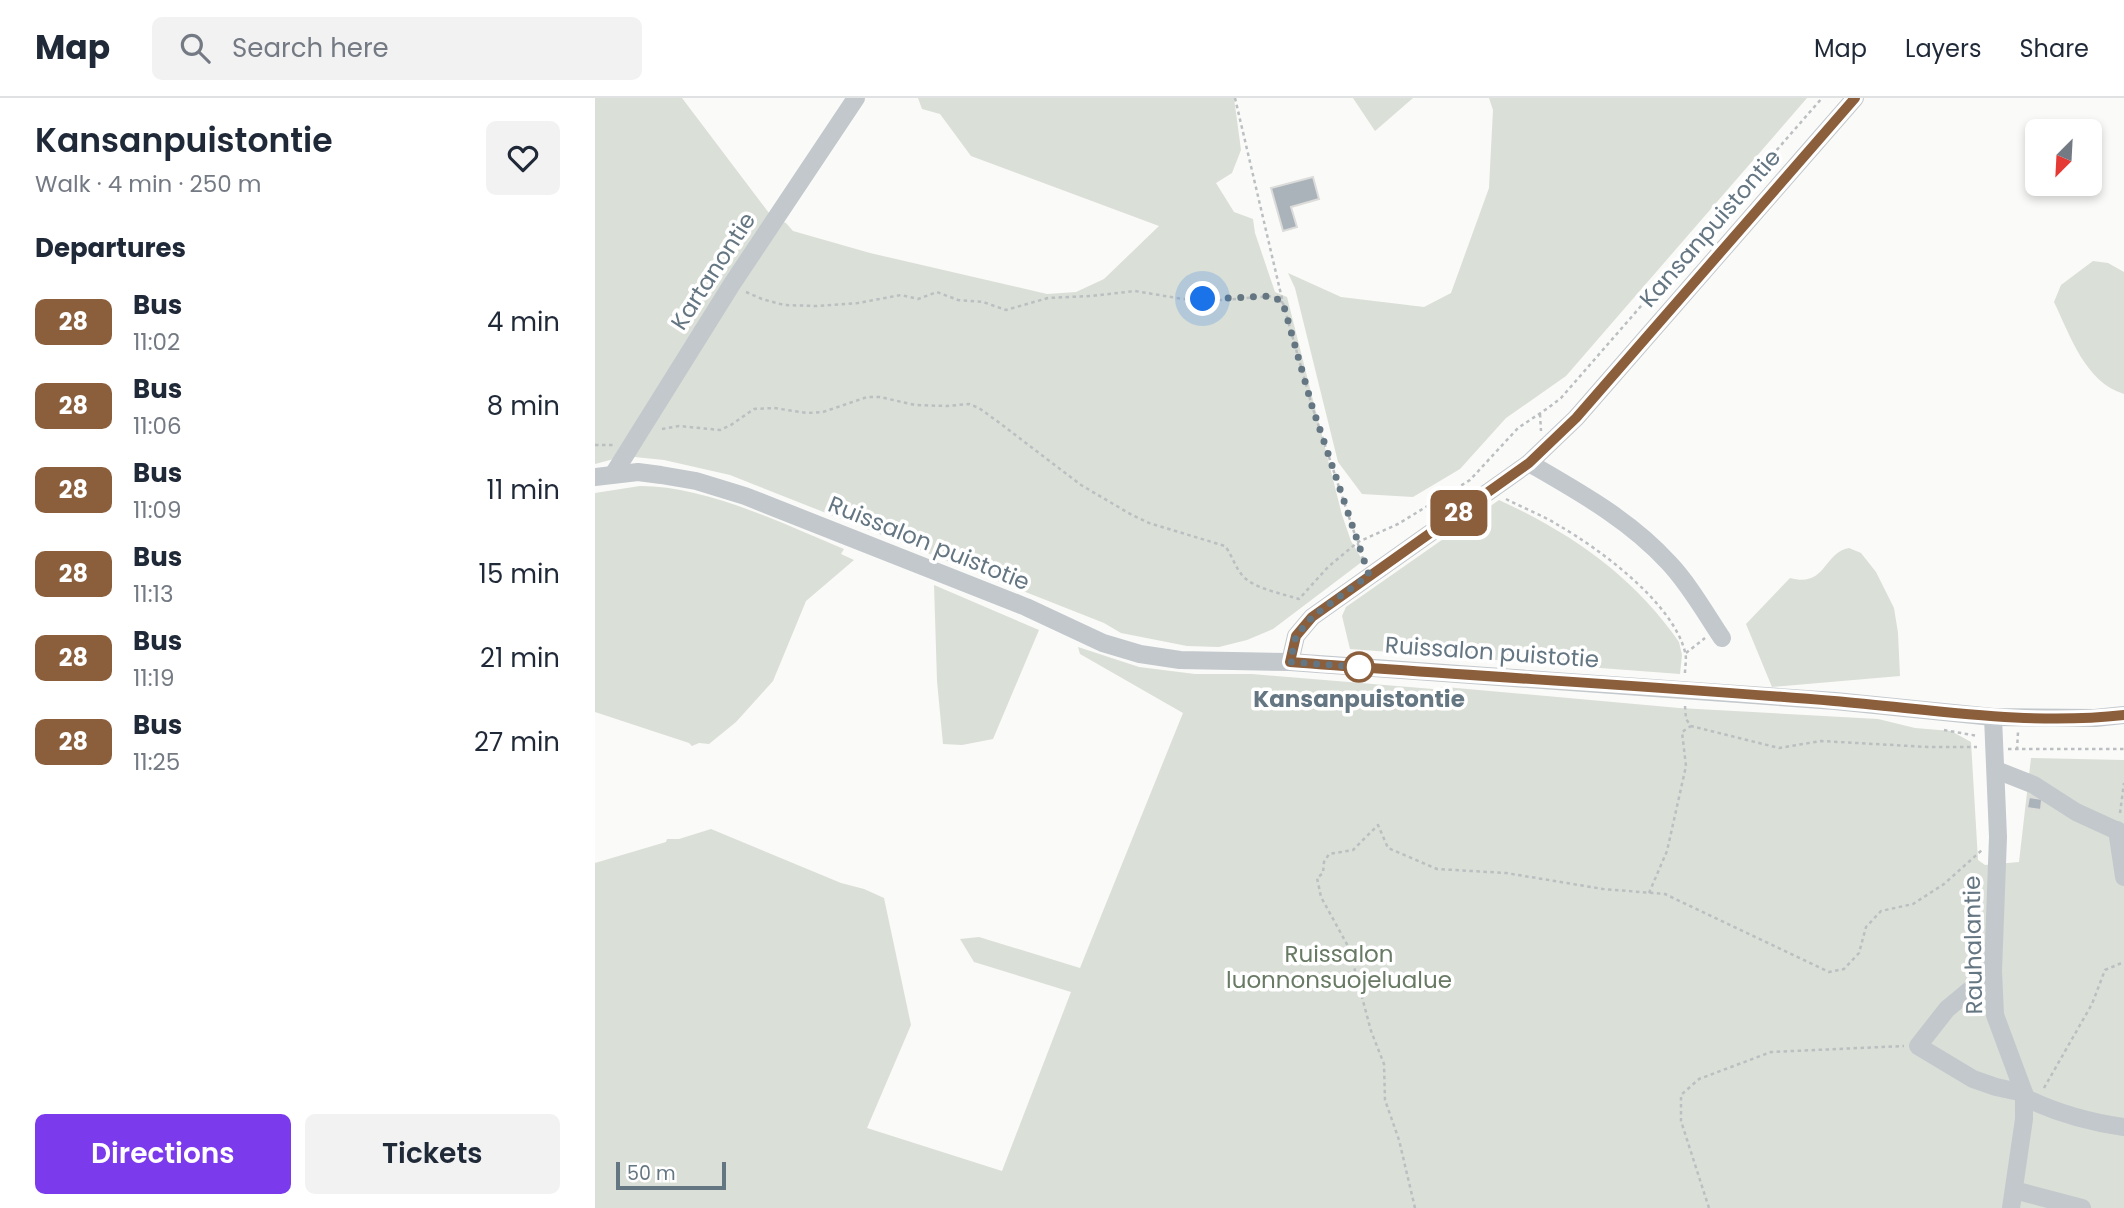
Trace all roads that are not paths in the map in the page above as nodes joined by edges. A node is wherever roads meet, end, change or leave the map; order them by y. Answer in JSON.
{"nodes":[{"id":1,"x":856,"y":98,"type":"edge"},
{"id":2,"x":1855,"y":98,"type":"edge"},
{"id":3,"x":1529,"y":463,"type":"junction"},
{"id":4,"x":614,"y":473,"type":"junction"},
{"id":5,"x":595,"y":477,"type":"edge"},
{"id":6,"x":1719,"y":634,"type":"road end"},
{"id":7,"x":1290,"y":662,"type":"junction"},
{"id":8,"x":2124,"y":715,"type":"edge"},
{"id":9,"x":1993,"y":718,"type":"junction"},
{"id":10,"x":1996,"y":770,"type":"junction"},
{"id":11,"x":2120,"y":832,"type":"edge"},
{"id":12,"x":2124,"y":877,"type":"edge"},
{"id":13,"x":1993,"y":971,"type":"junction"},
{"id":14,"x":2024,"y":1095,"type":"junction"},
{"id":15,"x":2124,"y":1127,"type":"edge"},
{"id":16,"x":2014,"y":1190,"type":"junction"},
{"id":17,"x":2011,"y":1208,"type":"edge"},
{"id":18,"x":2082,"y":1208,"type":"edge"}],
"edges":[{"from":1,"to":4,"type":"street","name":"Kartanontie"},
{"from":2,"to":3,"type":"street","name":"Kansanpuistontie"},
{"from":3,"to":6,"type":"street"},
{"from":3,"to":7,"type":"street","name":"Kansanpuistontie"},
{"from":4,"to":5,"type":"street","name":"Ruissalon puistotie"},
{"from":4,"to":7,"type":"street","name":"Ruissalon puistotie"},
{"from":7,"to":9,"type":"street","name":"Ruissalon puistotie"},
{"from":8,"to":9,"type":"street","name":"Ruissalon puistotie"},
{"from":9,"to":10,"type":"street","name":"Rauhalantie"},
{"from":10,"to":11,"type":"street"},
{"from":10,"to":13,"type":"street","name":"Rauhalantie"},
{"from":11,"to":12,"type":"street"},
{"from":13,"to":14,"type":"street","name":"Rauhalantie"},
{"from":13,"to":14,"type":"street"},
{"from":14,"to":15,"type":"street"},
{"from":14,"to":16,"type":"street","name":"Rauhalantie"},
{"from":16,"to":17,"type":"street","name":"Rauhalantie"},
{"from":16,"to":18,"type":"street"}]}
